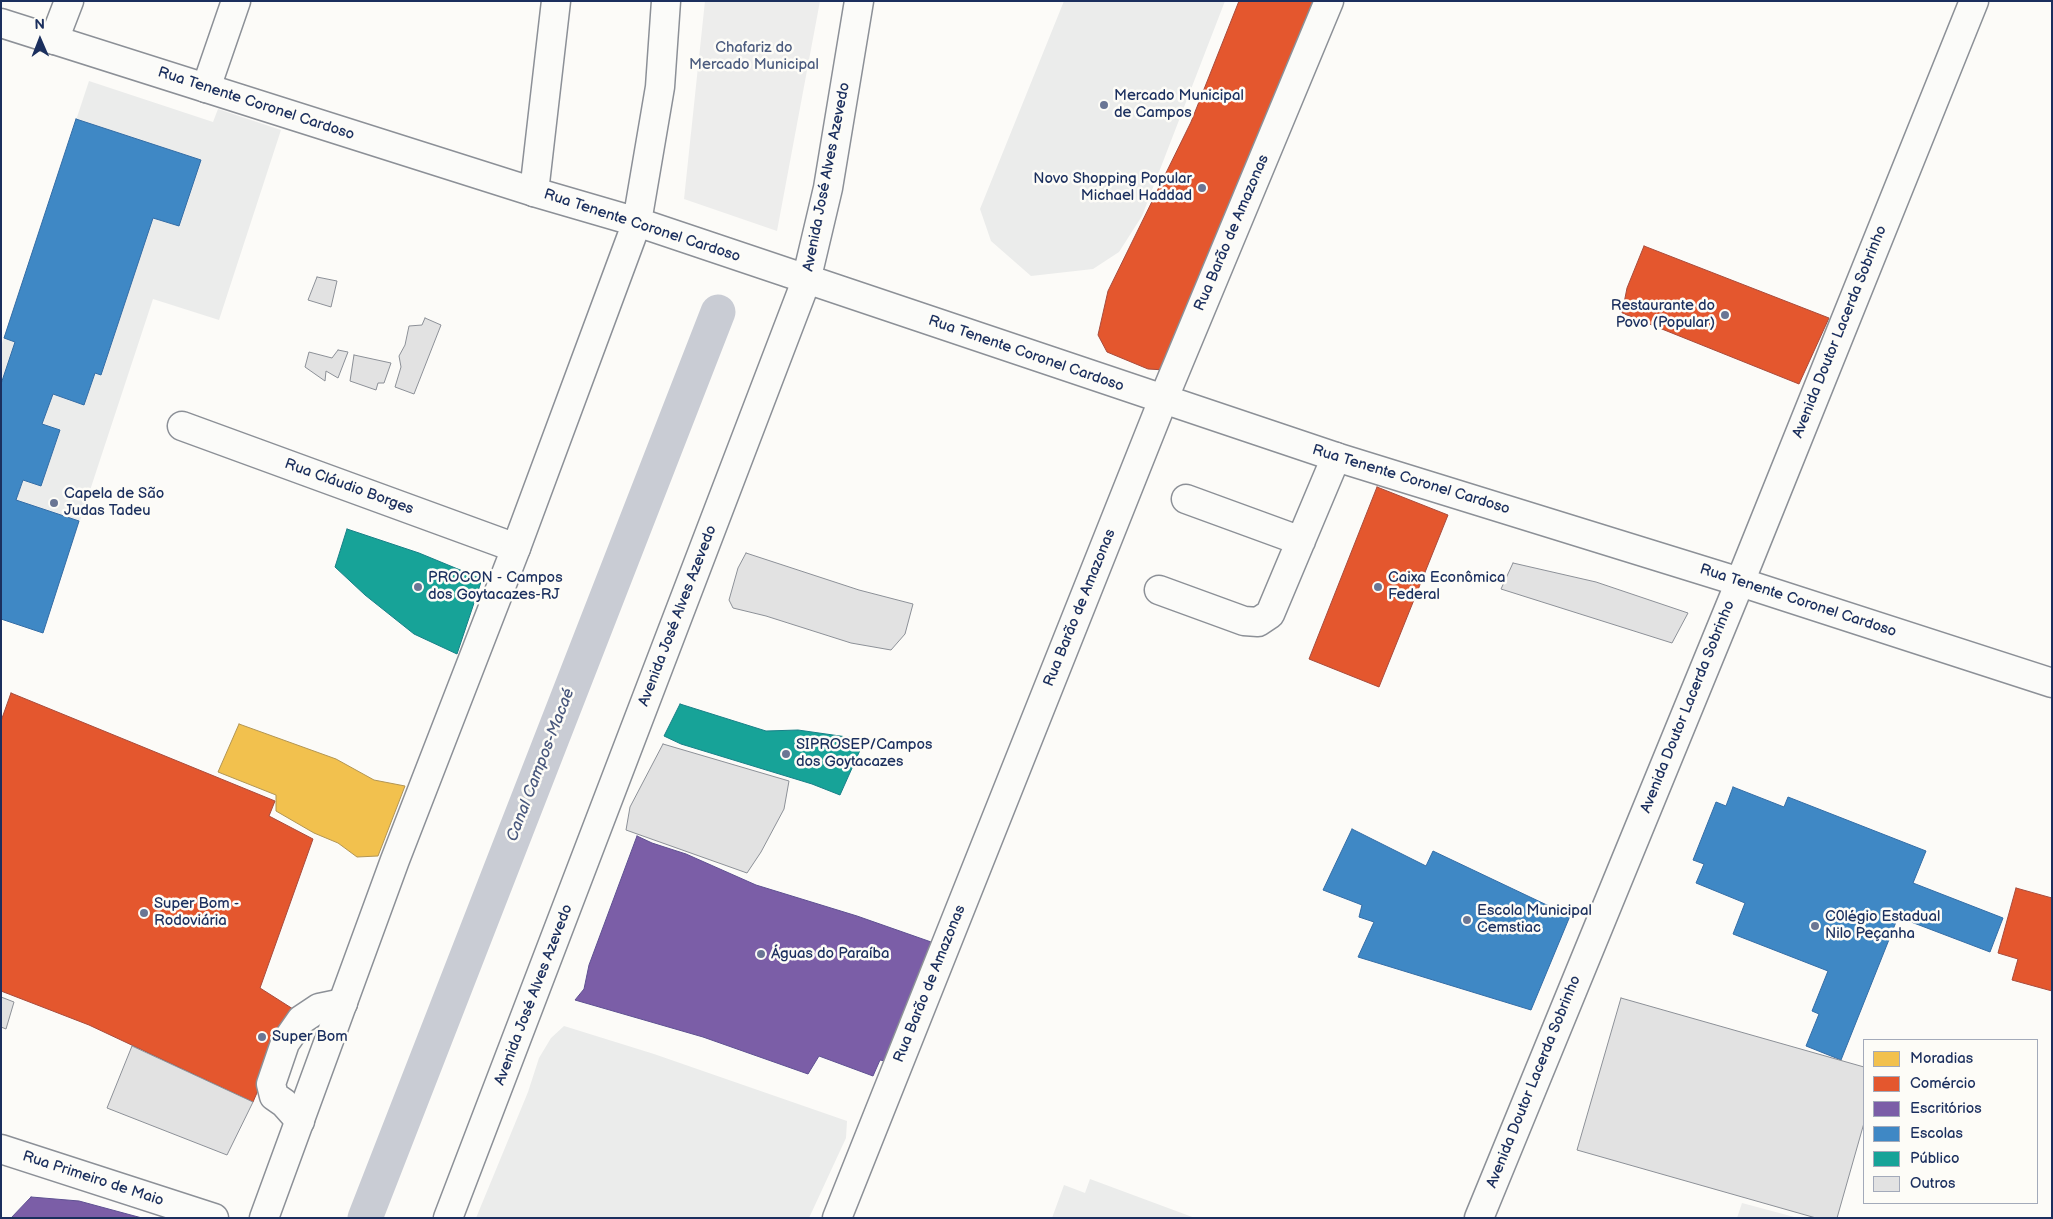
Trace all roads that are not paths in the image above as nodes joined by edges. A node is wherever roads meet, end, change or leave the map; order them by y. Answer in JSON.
{"nodes":[{"id":1,"x":68,"y":1,"type":"edge"},
{"id":2,"x":236,"y":1,"type":"edge"},
{"id":3,"x":556,"y":1,"type":"edge"},
{"id":4,"x":666,"y":1,"type":"edge"},
{"id":5,"x":859,"y":1,"type":"edge"},
{"id":6,"x":1329,"y":1,"type":"edge"},
{"id":7,"x":1974,"y":1,"type":"edge"},
{"id":8,"x":1,"y":23,"type":"edge"},
{"id":9,"x":54,"y":40,"type":"junction"},
{"id":10,"x":206,"y":88,"type":"junction"},
{"id":11,"x":534,"y":192,"type":"junction"},
{"id":12,"x":637,"y":222,"type":"junction"},
{"id":13,"x":806,"y":281,"type":"junction"},
{"id":14,"x":1163,"y":400,"type":"junction"},
{"id":15,"x":182,"y":426,"type":"dead end"},
{"id":16,"x":1336,"y":457,"type":"junction"},
{"id":17,"x":1186,"y":499,"type":"dead end"},
{"id":18,"x":1301,"y":541,"type":"junction"},
{"id":19,"x":516,"y":548,"type":"junction"},
{"id":20,"x":1740,"y":582,"type":"junction"},
{"id":21,"x":1159,"y":590,"type":"dead end"},
{"id":22,"x":2052,"y":683,"type":"edge"},
{"id":23,"x":343,"y":1003,"type":"junction"},
{"id":24,"x":300,"y":1121,"type":"junction"},
{"id":25,"x":1,"y":1149,"type":"edge"},
{"id":26,"x":214,"y":1218,"type":"edge"},
{"id":27,"x":264,"y":1218,"type":"edge"},
{"id":28,"x":448,"y":1218,"type":"edge"},
{"id":29,"x":837,"y":1218,"type":"edge"},
{"id":30,"x":1478,"y":1218,"type":"edge"}],
"edges":[{"from":1,"to":9,"type":"main road"},
{"from":2,"to":10,"type":"main road"},
{"from":3,"to":11,"type":"main road"},
{"from":4,"to":12,"type":"main road"},
{"from":5,"to":13,"type":"main road","name":"Avenida José Alves Azevedo"},
{"from":6,"to":14,"type":"main road","name":"Rua Barão de Amazonas"},
{"from":7,"to":20,"type":"main road","name":"Avenida Doutor Lacerda Sobrinho"},
{"from":8,"to":9,"type":"main road","name":"Rua Tenente Coronel Cardoso"},
{"from":9,"to":10,"type":"main road","name":"Rua Tenente Coronel Cardoso"},
{"from":10,"to":11,"type":"main road","name":"Rua Tenente Coronel Cardoso"},
{"from":11,"to":12,"type":"main road","name":"Rua Tenente Coronel Cardoso"},
{"from":12,"to":13,"type":"main road","name":"Rua Tenente Coronel Cardoso"},
{"from":12,"to":19,"type":"main road"},
{"from":13,"to":14,"type":"main road","name":"Rua Tenente Coronel Cardoso"},
{"from":13,"to":28,"type":"main road","name":"Avenida José Alves Azevedo"},
{"from":14,"to":16,"type":"main road","name":"Rua Tenente Coronel Cardoso"},
{"from":14,"to":29,"type":"main road","name":"Rua Barão de Amazonas"},
{"from":15,"to":19,"type":"main road","name":"Rua Cláudio Borges"},
{"from":16,"to":18,"type":"main road"},
{"from":16,"to":20,"type":"main road","name":"Rua Tenente Coronel Cardoso"},
{"from":17,"to":18,"type":"main road"},
{"from":18,"to":21,"type":"main road"},
{"from":19,"to":23,"type":"main road"},
{"from":20,"to":22,"type":"main road","name":"Rua Tenente Coronel Cardoso"},
{"from":20,"to":30,"type":"main road","name":"Avenida Doutor Lacerda Sobrinho"},
{"from":23,"to":24,"type":"main road"},
{"from":23,"to":24,"type":"main road"},
{"from":24,"to":27,"type":"main road"},
{"from":25,"to":26,"type":"main road","name":"Rua Primeiro de Maio"}]}
